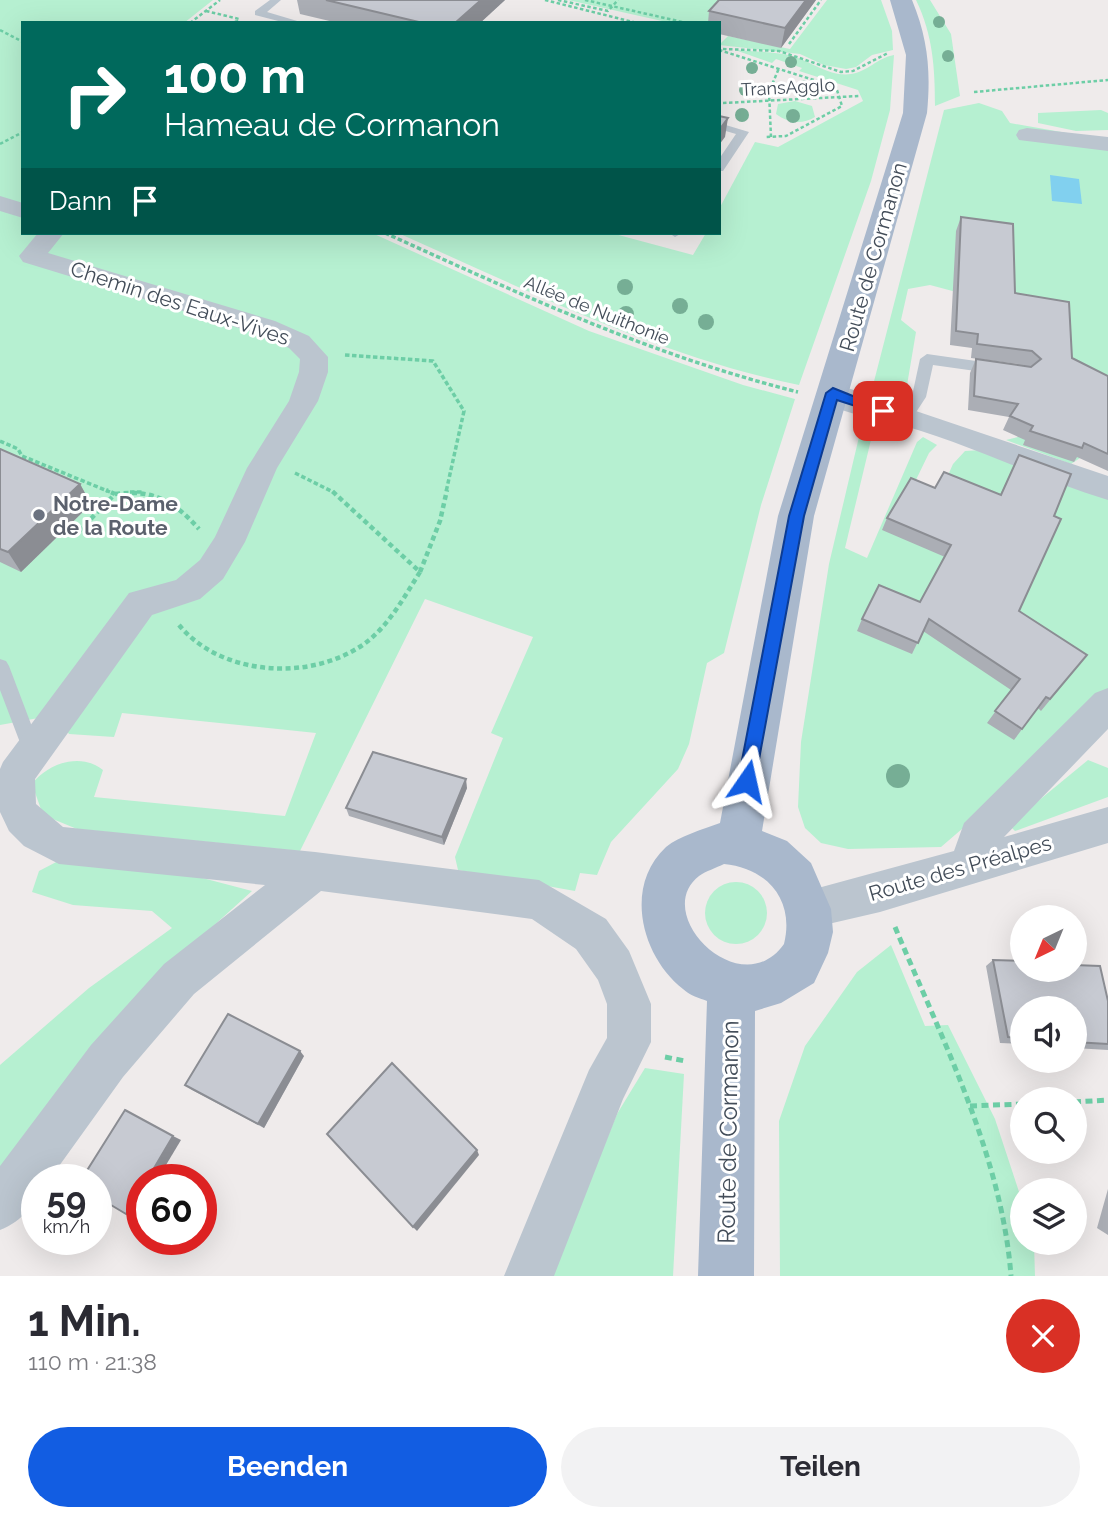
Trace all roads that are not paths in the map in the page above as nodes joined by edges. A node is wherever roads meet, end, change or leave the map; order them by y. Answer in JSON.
{"nodes":[{"id":1,"x":276,"y":0,"type":"edge"},
{"id":2,"x":901,"y":0,"type":"edge"},
{"id":3,"x":291,"y":21,"type":"edge"},
{"id":4,"x":721,"y":126,"type":"edge"},
{"id":5,"x":1027,"y":135,"type":"dead end"},
{"id":6,"x":1108,"y":144,"type":"edge"},
{"id":7,"x":721,"y":165,"type":"edge"},
{"id":8,"x":0,"y":202,"type":"edge"},
{"id":9,"x":21,"y":210,"type":"edge"},
{"id":10,"x":49,"y":235,"type":"edge"},
{"id":11,"x":1014,"y":371,"type":"edge"},
{"id":12,"x":819,"y":393,"type":"junction"},
{"id":13,"x":906,"y":416,"type":"junction"},
{"id":14,"x":1108,"y":488,"type":"edge"},
{"id":15,"x":0,"y":666,"type":"edge"},
{"id":16,"x":1108,"y":704,"type":"edge"},
{"id":17,"x":33,"y":752,"type":"junction"},
{"id":18,"x":1108,"y":825,"type":"edge"},
{"id":19,"x":739,"y":843,"type":"junction"},
{"id":20,"x":971,"y":866,"type":"junction"},
{"id":21,"x":315,"y":871,"type":"junction"},
{"id":22,"x":811,"y":908,"type":"junction"},
{"id":23,"x":731,"y":988,"type":"junction"},
{"id":24,"x":0,"y":1206,"type":"edge"},
{"id":25,"x":529,"y":1276,"type":"edge"},
{"id":26,"x":726,"y":1276,"type":"edge"}],
"edges":[{"from":1,"to":3,"type":"lane"},
{"from":2,"to":12,"type":"main road","name":"Route de Cormanon"},
{"from":4,"to":7,"type":"lane"},
{"from":5,"to":6,"type":"street"},
{"from":8,"to":9,"type":"street"},
{"from":10,"to":17,"type":"street","name":"Chemin des Eaux-Vives"},
{"from":11,"to":13,"type":"lane"},
{"from":12,"to":13,"type":"street"},
{"from":12,"to":19,"type":"main road","name":"Route de Cormanon"},
{"from":13,"to":14,"type":"street"},
{"from":15,"to":17,"type":"lane"},
{"from":16,"to":20,"type":"street"},
{"from":17,"to":21,"type":"street","name":"Chemin des Eaux-Vives"},
{"from":18,"to":20,"type":"street","name":"Route des Préalpes"},
{"from":19,"to":22,"type":"main road"},
{"from":19,"to":23,"type":"main road"},
{"from":20,"to":22,"type":"street","name":"Route des Préalpes"},
{"from":21,"to":24,"type":"street"},
{"from":21,"to":25,"type":"street","name":"Chemin des Eaux-Vives"},
{"from":22,"to":23,"type":"main road"},
{"from":23,"to":26,"type":"main road","name":"Route de Cormanon"}]}
